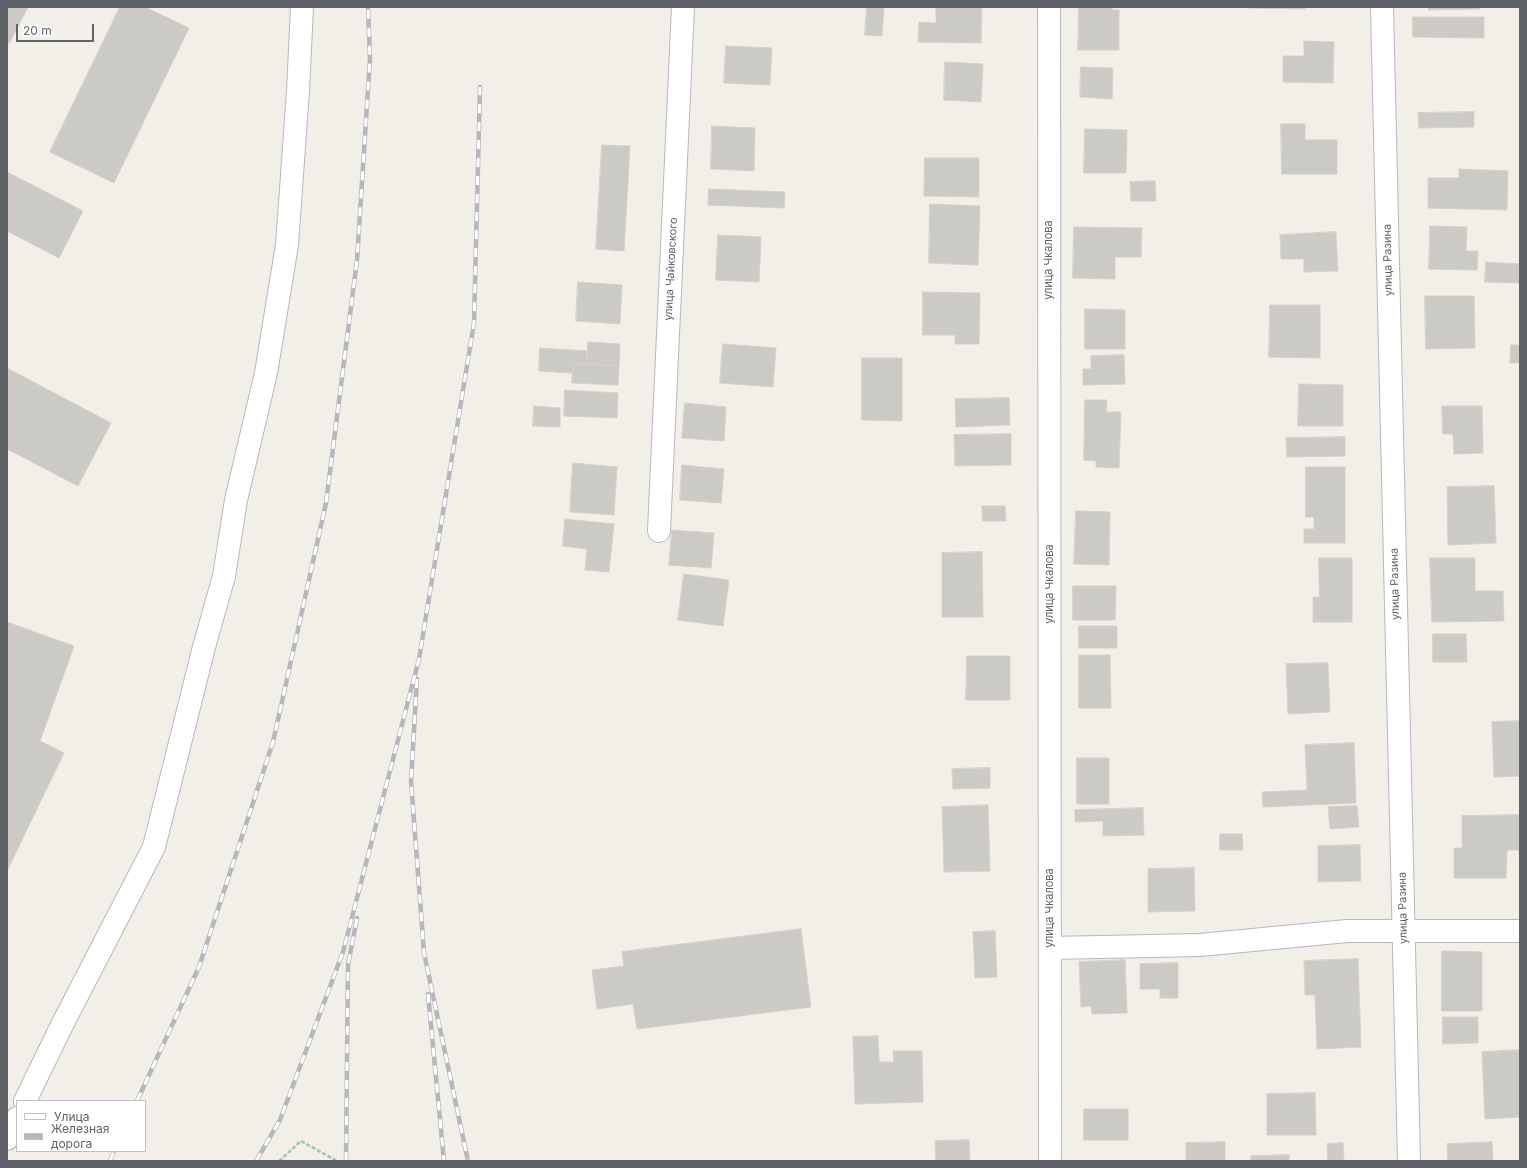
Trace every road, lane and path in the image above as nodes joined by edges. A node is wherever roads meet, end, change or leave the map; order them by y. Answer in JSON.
{"nodes":[{"id":1,"x":302,"y":7,"type":"edge"},
{"id":2,"x":683,"y":7,"type":"edge"},
{"id":3,"x":1049,"y":7,"type":"edge"},
{"id":4,"x":1382,"y":7,"type":"edge"},
{"id":5,"x":659,"y":530,"type":"dead end"},
{"id":6,"x":1403,"y":931,"type":"junction"},
{"id":7,"x":1520,"y":931,"type":"edge"},
{"id":8,"x":1050,"y":948,"type":"junction"},
{"id":9,"x":25,"y":1100,"type":"edge"},
{"id":10,"x":16,"y":1120,"type":"edge"},
{"id":11,"x":7,"y":1139,"type":"edge"},
{"id":12,"x":279,"y":1161,"type":"edge"},
{"id":13,"x":338,"y":1161,"type":"edge"},
{"id":14,"x":1050,"y":1161,"type":"edge"},
{"id":15,"x":1409,"y":1161,"type":"edge"}],
"edges":[{"from":1,"to":9,"type":"street"},
{"from":2,"to":5,"type":"street","name":"улица Чайковского"},
{"from":3,"to":8,"type":"street","name":"улица Чкалова"},
{"from":4,"to":6,"type":"street","name":"улица Разина"},
{"from":6,"to":7,"type":"street"},
{"from":6,"to":8,"type":"street"},
{"from":6,"to":15,"type":"street","name":"улица Разина"},
{"from":8,"to":14,"type":"street","name":"улица Чкалова"},
{"from":10,"to":11,"type":"street"},
{"from":12,"to":13,"type":"path"}]}
